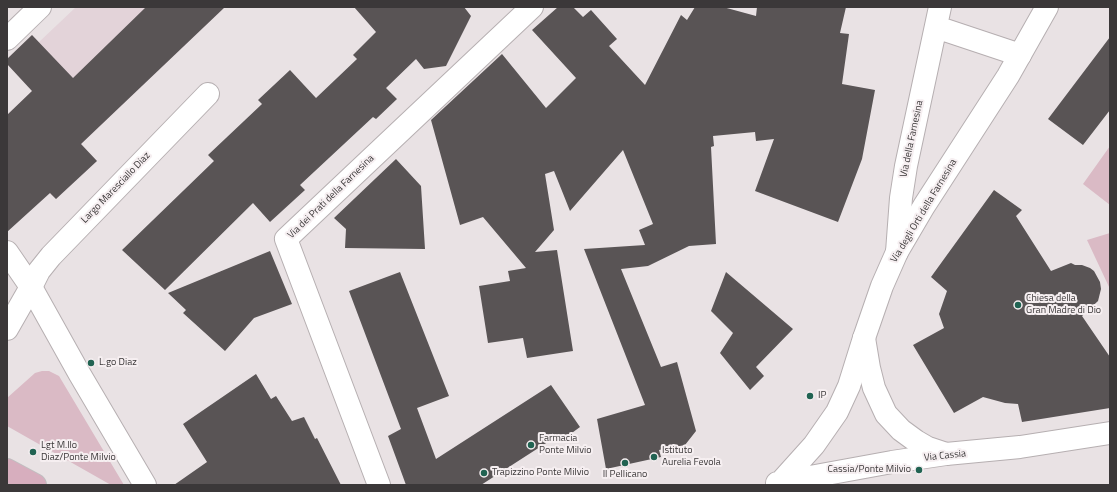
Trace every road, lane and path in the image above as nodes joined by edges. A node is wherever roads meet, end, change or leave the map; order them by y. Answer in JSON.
{"nodes":[{"id":1,"x":40,"y":7,"type":"edge"},
{"id":2,"x":532,"y":7,"type":"edge"},
{"id":3,"x":1047,"y":7,"type":"edge"},
{"id":4,"x":938,"y":17,"type":"edge"},
{"id":5,"x":7,"y":39,"type":"edge"},
{"id":6,"x":1020,"y":55,"type":"junction"},
{"id":7,"x":208,"y":94,"type":"dead end"},
{"id":8,"x":7,"y":252,"type":"edge"},
{"id":9,"x":897,"y":252,"type":"junction"},
{"id":10,"x":31,"y":287,"type":"junction"},
{"id":11,"x":7,"y":329,"type":"edge"},
{"id":12,"x":864,"y":338,"type":"junction"},
{"id":13,"x":1110,"y":432,"type":"edge"},
{"id":14,"x":946,"y":454,"type":"junction"},
{"id":15,"x":7,"y":470,"type":"edge"},
{"id":16,"x":777,"y":484,"type":"edge"},
{"id":17,"x":35,"y":485,"type":"edge"},
{"id":18,"x":145,"y":485,"type":"edge"},
{"id":19,"x":378,"y":485,"type":"edge"}],
"edges":[{"from":1,"to":5,"type":"street"},
{"from":2,"to":19,"type":"street","name":"Via dei Prati della Farnesina"},
{"from":3,"to":6,"type":"street","name":"Via degli Orti della Farnesina"},
{"from":4,"to":6,"type":"street","name":"Via della Farnesina"},
{"from":4,"to":9,"type":"street","name":"Via della Farnesina"},
{"from":6,"to":9,"type":"street","name":"Via degli Orti della Farnesina"},
{"from":7,"to":10,"type":"street","name":"Largo Maresciallo Diaz"},
{"from":8,"to":10,"type":"street"},
{"from":9,"to":12,"type":"street","name":"Via degli Orti della Farnesina"},
{"from":10,"to":11,"type":"street","name":"Largo Maresciallo Diaz"},
{"from":10,"to":18,"type":"street"},
{"from":12,"to":14,"type":"street"},
{"from":12,"to":16,"type":"street","name":"Via degli Orti della Farnesina"},
{"from":13,"to":14,"type":"street","name":"Via Cassia"},
{"from":14,"to":16,"type":"street","name":"Via Cassia"},
{"from":15,"to":17,"type":"main road"}]}
